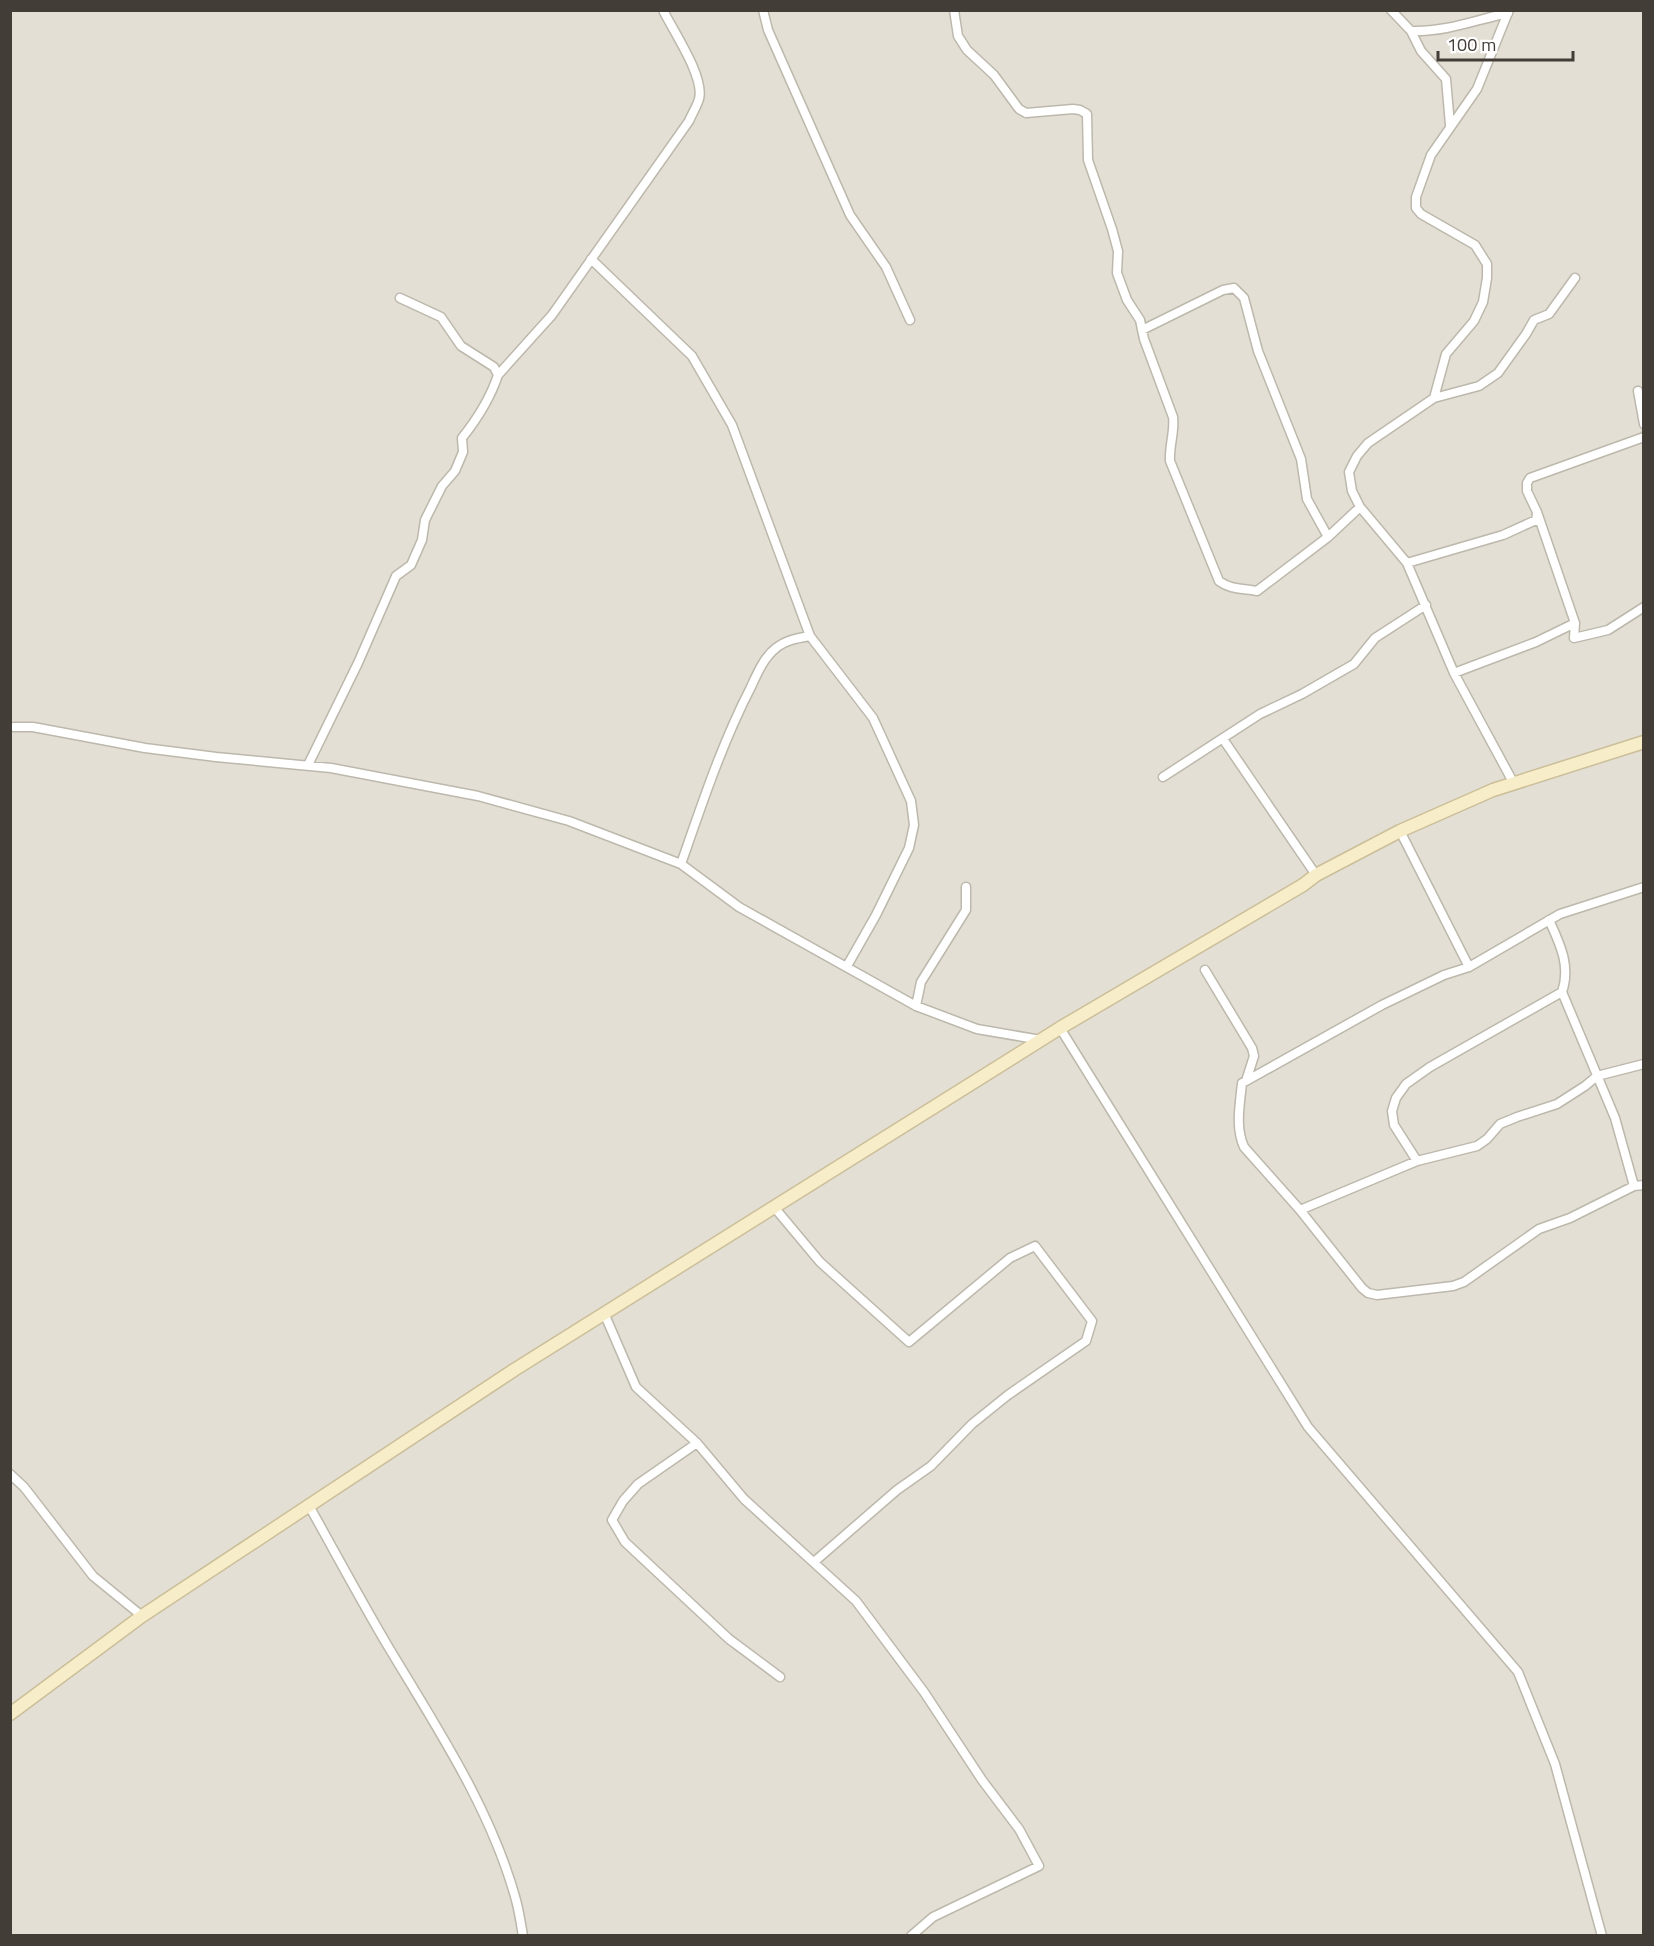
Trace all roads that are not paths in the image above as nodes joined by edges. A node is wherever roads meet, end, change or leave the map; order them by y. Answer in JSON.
{"nodes":[{"id":1,"x":663,"y":10,"type":"edge"},
{"id":2,"x":763,"y":10,"type":"edge"},
{"id":3,"x":954,"y":10,"type":"edge"},
{"id":4,"x":1391,"y":10,"type":"edge"},
{"id":5,"x":1509,"y":12,"type":"edge"},
{"id":6,"x":1411,"y":31,"type":"junction"},
{"id":7,"x":1450,"y":126,"type":"junction"},
{"id":8,"x":591,"y":259,"type":"junction"},
{"id":9,"x":1575,"y":278,"type":"dead end"},
{"id":10,"x":400,"y":298,"type":"dead end"},
{"id":11,"x":910,"y":321,"type":"dead end"},
{"id":12,"x":1143,"y":330,"type":"junction"},
{"id":13,"x":498,"y":375,"type":"junction"},
{"id":14,"x":1638,"y":391,"type":"dead end"},
{"id":15,"x":1434,"y":398,"type":"junction"},
{"id":16,"x":1644,"y":423,"type":"edge"},
{"id":17,"x":1644,"y":437,"type":"edge"},
{"id":18,"x":1360,"y":507,"type":"junction"},
{"id":19,"x":1537,"y":512,"type":"junction"},
{"id":20,"x":1328,"y":537,"type":"junction"},
{"id":21,"x":1407,"y":563,"type":"junction"},
{"id":22,"x":1426,"y":605,"type":"junction"},
{"id":23,"x":1644,"y":607,"type":"edge"},
{"id":24,"x":1575,"y":623,"type":"junction"},
{"id":25,"x":810,"y":636,"type":"junction"},
{"id":26,"x":1454,"y":673,"type":"junction"},
{"id":27,"x":14,"y":727,"type":"dead end"},
{"id":28,"x":1223,"y":739,"type":"junction"},
{"id":29,"x":1644,"y":742,"type":"edge"},
{"id":30,"x":308,"y":765,"type":"junction"},
{"id":31,"x":1163,"y":777,"type":"dead end"},
{"id":32,"x":1513,"y":782,"type":"junction"},
{"id":33,"x":1400,"y":831,"type":"junction"},
{"id":34,"x":681,"y":864,"type":"junction"},
{"id":35,"x":1316,"y":875,"type":"junction"},
{"id":36,"x":966,"y":887,"type":"dead end"},
{"id":37,"x":1644,"y":887,"type":"edge"},
{"id":38,"x":1549,"y":920,"type":"junction"},
{"id":39,"x":847,"y":966,"type":"junction"},
{"id":40,"x":1469,"y":967,"type":"junction"},
{"id":41,"x":1205,"y":970,"type":"dead end"},
{"id":42,"x":1562,"y":992,"type":"junction"},
{"id":43,"x":916,"y":1006,"type":"junction"},
{"id":44,"x":1060,"y":1028,"type":"junction"},
{"id":45,"x":1041,"y":1040,"type":"junction"},
{"id":46,"x":1644,"y":1064,"type":"edge"},
{"id":47,"x":1597,"y":1076,"type":"junction"},
{"id":48,"x":1246,"y":1081,"type":"junction"},
{"id":49,"x":1418,"y":1161,"type":"junction"},
{"id":50,"x":1639,"y":1186,"type":"edge"},
{"id":51,"x":774,"y":1207,"type":"junction"},
{"id":52,"x":1300,"y":1210,"type":"junction"},
{"id":53,"x":604,"y":1313,"type":"junction"},
{"id":54,"x":697,"y":1443,"type":"junction"},
{"id":55,"x":10,"y":1474,"type":"edge"},
{"id":56,"x":309,"y":1504,"type":"junction"},
{"id":57,"x":814,"y":1562,"type":"junction"},
{"id":58,"x":142,"y":1616,"type":"junction"},
{"id":59,"x":780,"y":1677,"type":"dead end"},
{"id":60,"x":10,"y":1714,"type":"edge"},
{"id":61,"x":523,"y":1935,"type":"edge"},
{"id":62,"x":911,"y":1935,"type":"edge"},
{"id":63,"x":1602,"y":1935,"type":"edge"}],
"edges":[{"from":1,"to":8,"type":"street"},
{"from":2,"to":11,"type":"street"},
{"from":3,"to":12,"type":"street"},
{"from":4,"to":6,"type":"street"},
{"from":5,"to":6,"type":"street"},
{"from":5,"to":7,"type":"street"},
{"from":6,"to":7,"type":"street"},
{"from":7,"to":15,"type":"street"},
{"from":8,"to":13,"type":"street"},
{"from":8,"to":25,"type":"street"},
{"from":9,"to":15,"type":"street"},
{"from":10,"to":13,"type":"street"},
{"from":12,"to":20,"type":"street"},
{"from":12,"to":20,"type":"street"},
{"from":13,"to":30,"type":"street"},
{"from":14,"to":16,"type":"street"},
{"from":15,"to":18,"type":"street"},
{"from":17,"to":19,"type":"street"},
{"from":18,"to":20,"type":"street"},
{"from":18,"to":21,"type":"street"},
{"from":19,"to":21,"type":"street"},
{"from":19,"to":24,"type":"street"},
{"from":21,"to":22,"type":"street"},
{"from":22,"to":26,"type":"street"},
{"from":22,"to":28,"type":"street"},
{"from":23,"to":24,"type":"street"},
{"from":24,"to":26,"type":"street"},
{"from":25,"to":34,"type":"street"},
{"from":25,"to":39,"type":"street"},
{"from":26,"to":32,"type":"street"},
{"from":27,"to":30,"type":"street"},
{"from":28,"to":31,"type":"street"},
{"from":28,"to":35,"type":"street"},
{"from":29,"to":32,"type":"main road"},
{"from":30,"to":34,"type":"street"},
{"from":32,"to":33,"type":"main road"},
{"from":33,"to":35,"type":"main road"},
{"from":33,"to":40,"type":"street"},
{"from":34,"to":39,"type":"street"},
{"from":35,"to":44,"type":"main road"},
{"from":36,"to":43,"type":"street"},
{"from":37,"to":38,"type":"street"},
{"from":38,"to":40,"type":"street"},
{"from":38,"to":42,"type":"street"},
{"from":39,"to":43,"type":"street"},
{"from":40,"to":48,"type":"street"},
{"from":41,"to":48,"type":"street"},
{"from":42,"to":47,"type":"street"},
{"from":42,"to":49,"type":"street"},
{"from":43,"to":45,"type":"street"},
{"from":44,"to":45,"type":"main road"},
{"from":44,"to":63,"type":"street"},
{"from":45,"to":51,"type":"main road"},
{"from":46,"to":47,"type":"street"},
{"from":47,"to":49,"type":"street"},
{"from":47,"to":50,"type":"street"},
{"from":48,"to":52,"type":"street"},
{"from":49,"to":52,"type":"street"},
{"from":50,"to":52,"type":"street"},
{"from":51,"to":53,"type":"main road"},
{"from":51,"to":57,"type":"street"},
{"from":53,"to":54,"type":"street"},
{"from":53,"to":56,"type":"main road"},
{"from":54,"to":57,"type":"street"},
{"from":54,"to":59,"type":"street"},
{"from":55,"to":58,"type":"street"},
{"from":56,"to":58,"type":"main road"},
{"from":56,"to":61,"type":"street"},
{"from":57,"to":62,"type":"street"},
{"from":58,"to":60,"type":"main road"}]}
